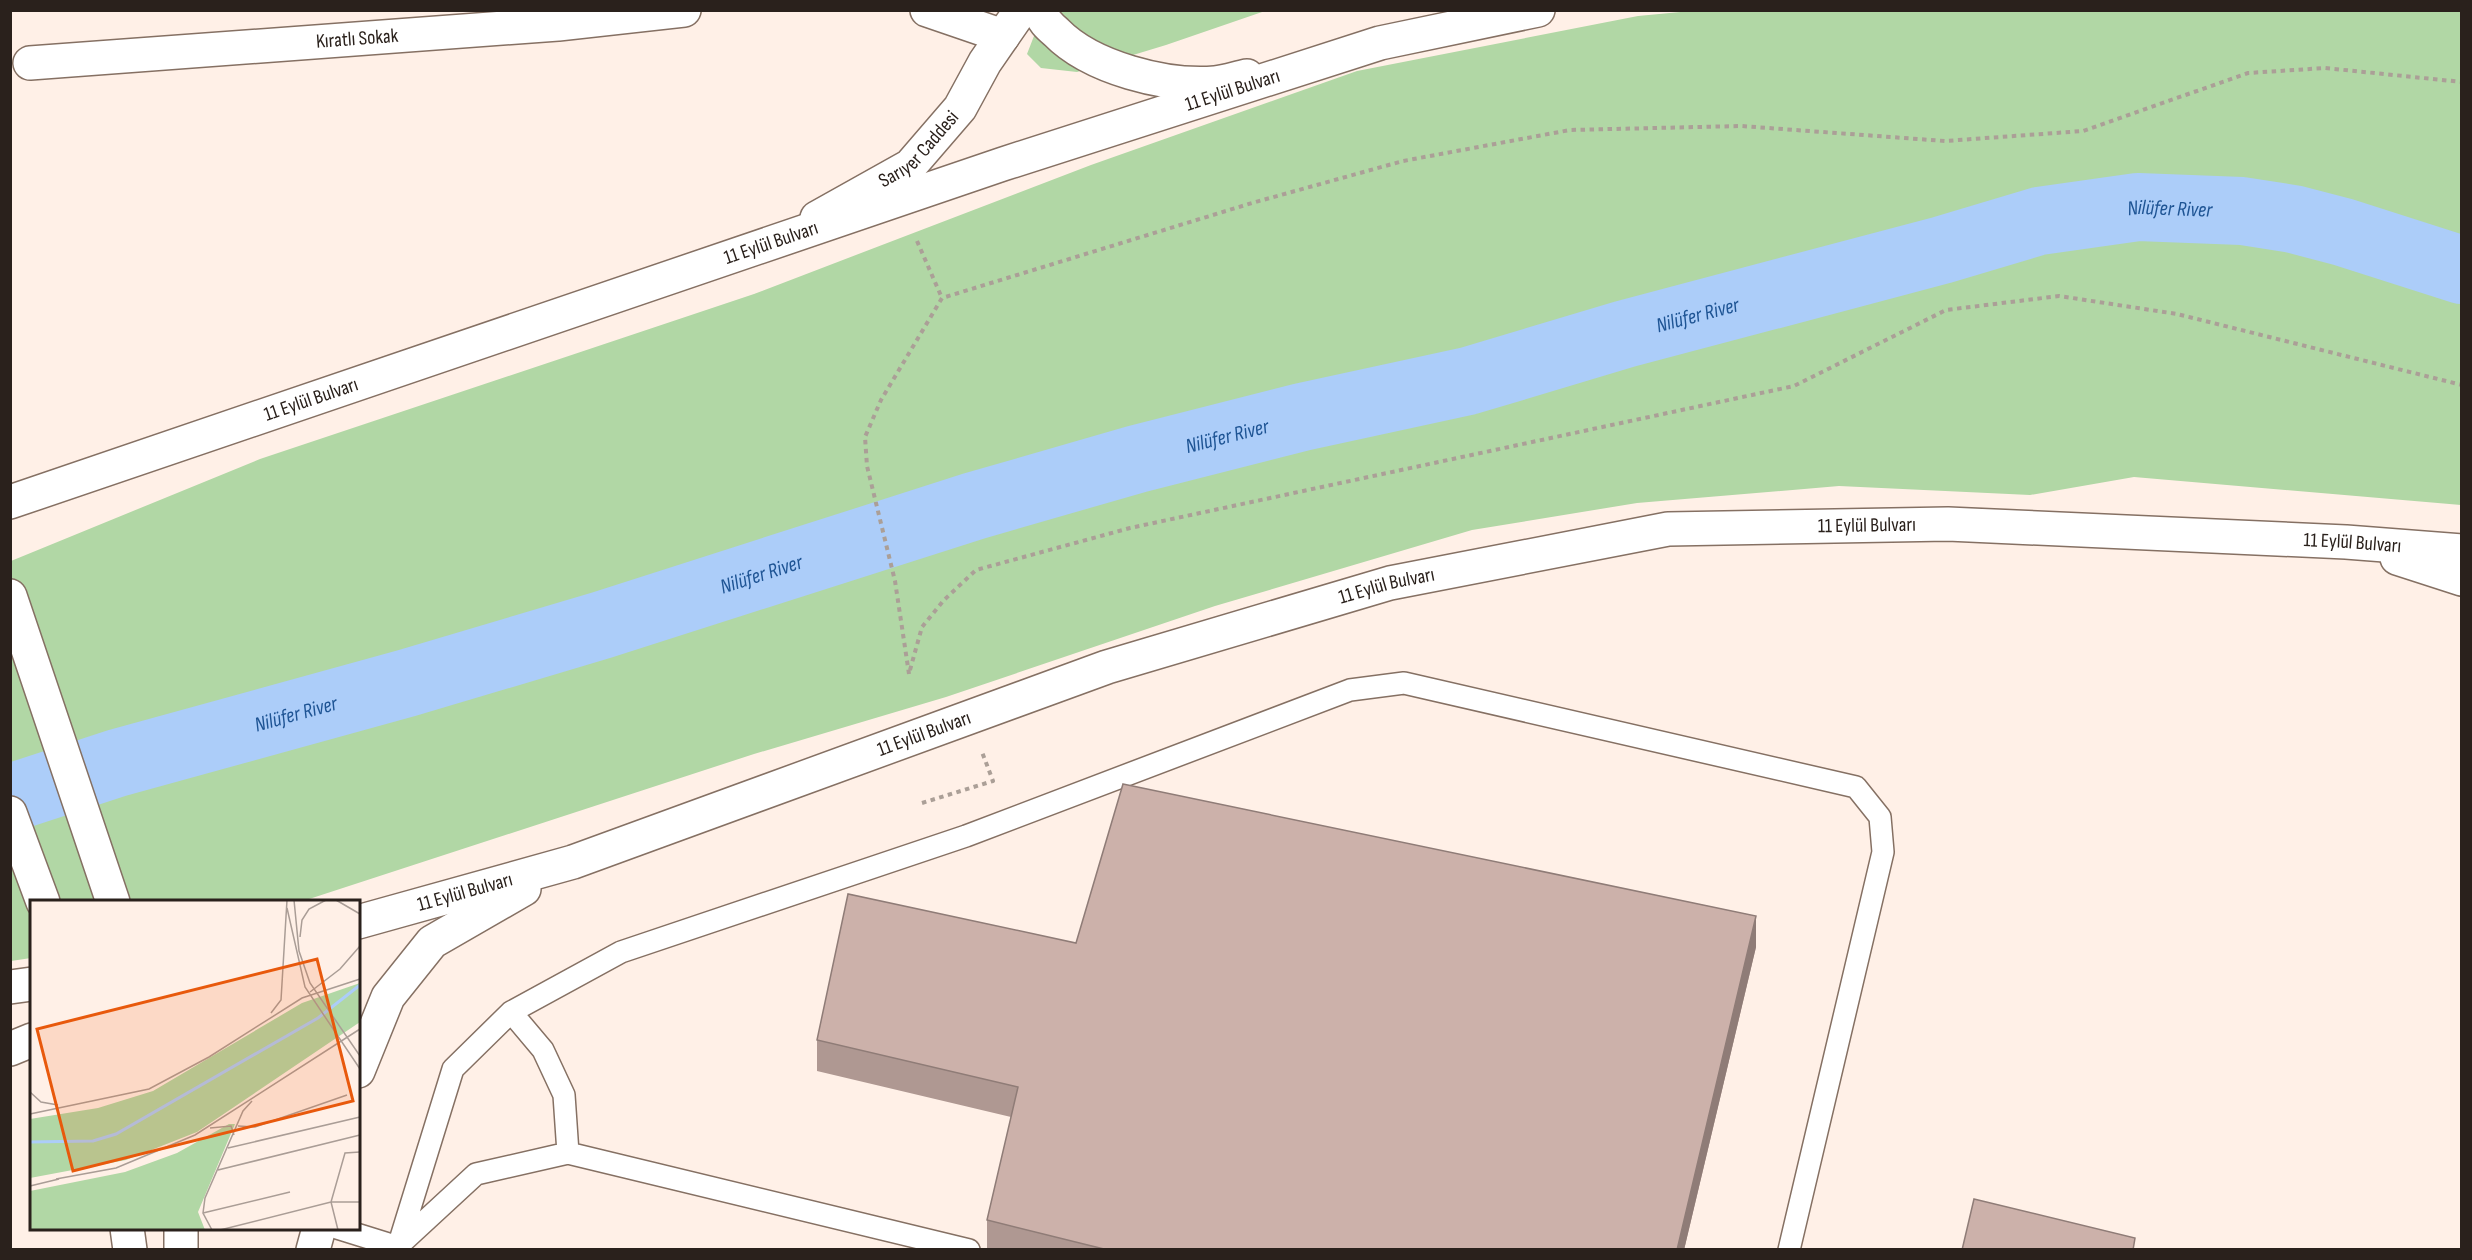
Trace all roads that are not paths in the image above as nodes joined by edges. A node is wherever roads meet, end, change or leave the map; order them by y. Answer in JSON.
{"nodes":[{"id":1,"x":684,"y":10,"type":"edge"},
{"id":2,"x":927,"y":10,"type":"edge"},
{"id":3,"x":1040,"y":10,"type":"edge"},
{"id":4,"x":1538,"y":10,"type":"edge"},
{"id":5,"x":1012,"y":23,"type":"edge"},
{"id":6,"x":1368,"y":46,"type":"junction"},
{"id":7,"x":30,"y":63,"type":"dead end"},
{"id":8,"x":775,"y":242,"type":"junction"},
{"id":9,"x":10,"y":502,"type":"edge"},
{"id":10,"x":2346,"y":542,"type":"junction"},
{"id":11,"x":2462,"y":551,"type":"edge"},
{"id":12,"x":2462,"y":579,"type":"edge"},
{"id":13,"x":10,"y":596,"type":"edge"},
{"id":14,"x":10,"y":813,"type":"edge"},
{"id":15,"x":573,"y":861,"type":"junction"},
{"id":16,"x":42,"y":900,"type":"edge"},
{"id":17,"x":112,"y":900,"type":"edge"},
{"id":18,"x":360,"y":921,"type":"edge"},
{"id":19,"x":30,"y":984,"type":"edge"},
{"id":20,"x":10,"y":987,"type":"edge"},
{"id":21,"x":511,"y":1012,"type":"junction"},
{"id":22,"x":30,"y":1041,"type":"edge"},
{"id":23,"x":10,"y":1049,"type":"edge"},
{"id":24,"x":360,"y":1066,"type":"edge"},
{"id":25,"x":568,"y":1153,"type":"junction"},
{"id":26,"x":127,"y":1230,"type":"edge"},
{"id":27,"x":182,"y":1230,"type":"edge"},
{"id":28,"x":318,"y":1230,"type":"edge"},
{"id":29,"x":343,"y":1230,"type":"edge"},
{"id":30,"x":397,"y":1248,"type":"edge"},
{"id":31,"x":130,"y":1250,"type":"edge"},
{"id":32,"x":181,"y":1250,"type":"edge"},
{"id":33,"x":313,"y":1250,"type":"edge"},
{"id":34,"x":969,"y":1250,"type":"edge"},
{"id":35,"x":1789,"y":1250,"type":"edge"}],
"edges":[{"from":1,"to":7,"type":"main road","name":"Kıratlı Sokak"},
{"from":2,"to":5,"type":"main road"},
{"from":3,"to":6,"type":"main road"},
{"from":4,"to":6,"type":"main road","name":"11 Eylül Bulvarı"},
{"from":5,"to":8,"type":"main road","name":"Sarıyer Caddesi"},
{"from":6,"to":8,"type":"main road","name":"11 Eylül Bulvarı"},
{"from":8,"to":9,"type":"main road","name":"11 Eylül Bulvarı"},
{"from":10,"to":11,"type":"main road","name":"11 Eylül Bulvarı"},
{"from":10,"to":12,"type":"main road"},
{"from":10,"to":15,"type":"main road","name":"11 Eylül Bulvarı"},
{"from":13,"to":17,"type":"main road"},
{"from":14,"to":16,"type":"main road"},
{"from":15,"to":18,"type":"main road","name":"11 Eylül Bulvarı"},
{"from":15,"to":24,"type":"main road"},
{"from":19,"to":20,"type":"main road"},
{"from":21,"to":25,"type":"lane"},
{"from":21,"to":30,"type":"lane"},
{"from":21,"to":35,"type":"lane"},
{"from":22,"to":23,"type":"main road"},
{"from":25,"to":30,"type":"lane"},
{"from":25,"to":34,"type":"lane"},
{"from":26,"to":31,"type":"main road"},
{"from":27,"to":32,"type":"main road"},
{"from":28,"to":33,"type":"main road"},
{"from":29,"to":30,"type":"lane"}]}
